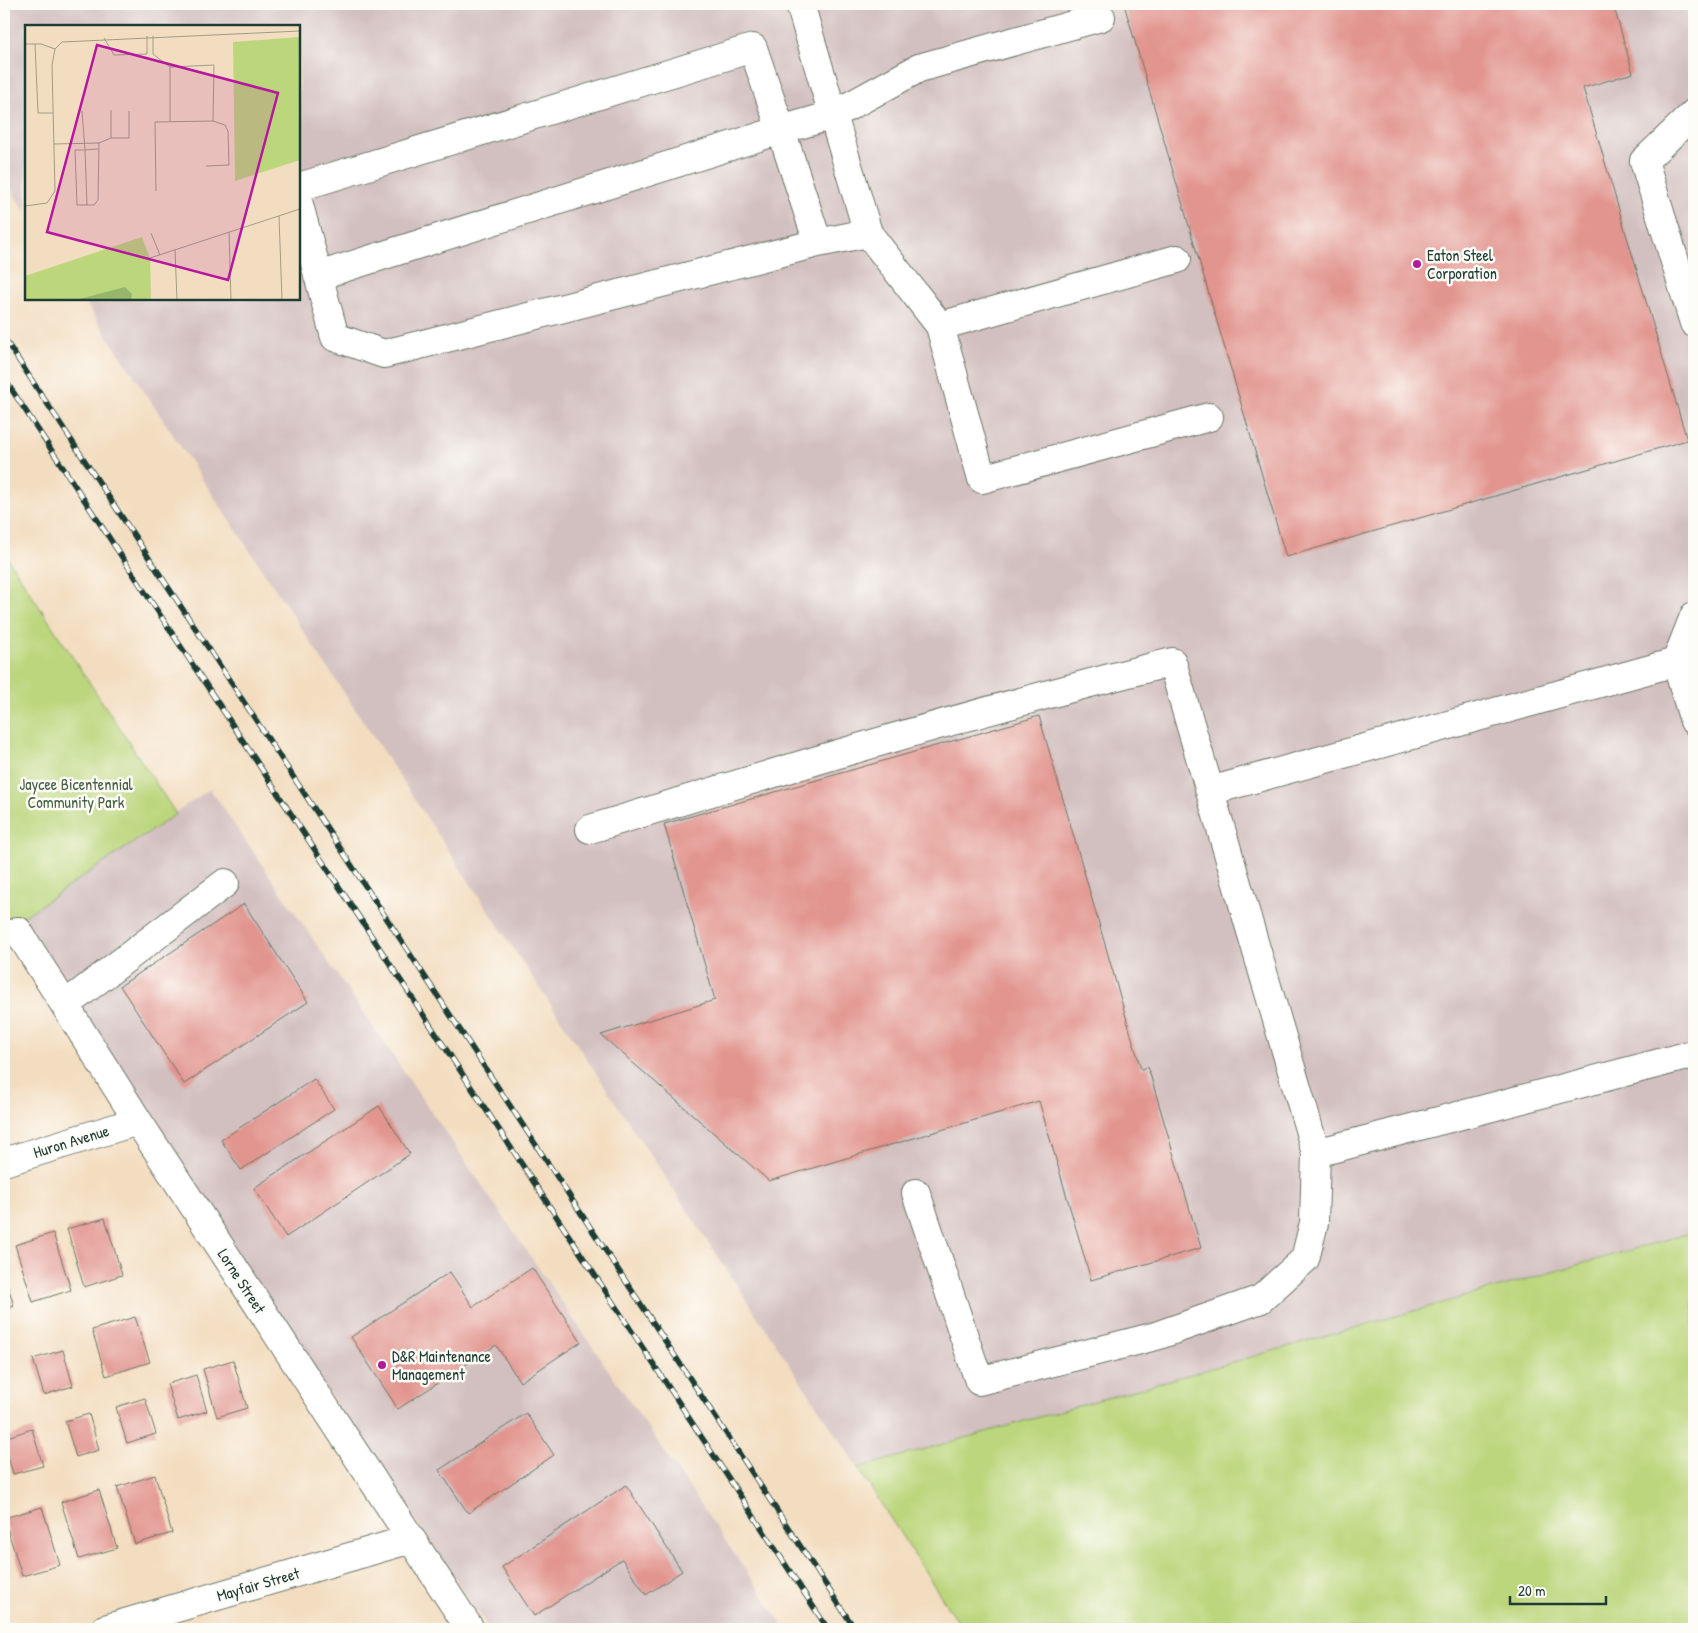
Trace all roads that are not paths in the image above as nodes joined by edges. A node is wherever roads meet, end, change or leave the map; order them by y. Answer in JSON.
{"nodes":[{"id":1,"x":800,"y":4,"type":"edge"},
{"id":2,"x":1102,"y":17,"type":"dead end"},
{"id":3,"x":1694,"y":114,"type":"edge"},
{"id":4,"x":833,"y":115,"type":"junction"},
{"id":5,"x":781,"y":130,"type":"junction"},
{"id":6,"x":300,"y":187,"type":"edge"},
{"id":7,"x":300,"y":209,"type":"edge"},
{"id":8,"x":868,"y":233,"type":"junction"},
{"id":9,"x":818,"y":243,"type":"junction"},
{"id":10,"x":1177,"y":259,"type":"dead end"},
{"id":11,"x":318,"y":276,"type":"junction"},
{"id":12,"x":1694,"y":323,"type":"edge"},
{"id":13,"x":940,"y":326,"type":"junction"},
{"id":14,"x":1209,"y":418,"type":"dead end"},
{"id":15,"x":1694,"y":616,"type":"edge"},
{"id":16,"x":1676,"y":662,"type":"junction"},
{"id":17,"x":1694,"y":721,"type":"edge"},
{"id":18,"x":1210,"y":791,"type":"junction"},
{"id":19,"x":590,"y":829,"type":"dead end"},
{"id":20,"x":225,"y":883,"type":"dead end"},
{"id":21,"x":18,"y":931,"type":"dead end"},
{"id":22,"x":65,"y":1005,"type":"junction"},
{"id":23,"x":1694,"y":1054,"type":"edge"},
{"id":24,"x":138,"y":1121,"type":"junction"},
{"id":25,"x":1316,"y":1153,"type":"junction"},
{"id":26,"x":4,"y":1162,"type":"edge"},
{"id":27,"x":916,"y":1193,"type":"dead end"},
{"id":28,"x":410,"y":1539,"type":"junction"},
{"id":29,"x":105,"y":1629,"type":"edge"},
{"id":30,"x":470,"y":1629,"type":"edge"}],
"edges":[{"from":1,"to":4,"type":"street"},
{"from":2,"to":4,"type":"street"},
{"from":3,"to":12,"type":"street"},
{"from":4,"to":5,"type":"street"},
{"from":4,"to":8,"type":"street"},
{"from":5,"to":6,"type":"street"},
{"from":5,"to":9,"type":"street"},
{"from":5,"to":11,"type":"street"},
{"from":7,"to":11,"type":"street"},
{"from":8,"to":9,"type":"street"},
{"from":8,"to":13,"type":"street"},
{"from":9,"to":11,"type":"street"},
{"from":10,"to":13,"type":"street"},
{"from":13,"to":14,"type":"street"},
{"from":15,"to":16,"type":"street"},
{"from":16,"to":17,"type":"street"},
{"from":16,"to":18,"type":"street"},
{"from":18,"to":19,"type":"street"},
{"from":18,"to":25,"type":"street"},
{"from":20,"to":22,"type":"street"},
{"from":21,"to":22,"type":"street","name":"Lorne Street"},
{"from":22,"to":24,"type":"street","name":"Lorne Street"},
{"from":23,"to":25,"type":"street"},
{"from":24,"to":26,"type":"street","name":"Huron Avenue"},
{"from":24,"to":28,"type":"street","name":"Lorne Street"},
{"from":25,"to":27,"type":"street"},
{"from":28,"to":29,"type":"street","name":"Mayfair Street"},
{"from":28,"to":30,"type":"street","name":"Lorne Street"}]}
